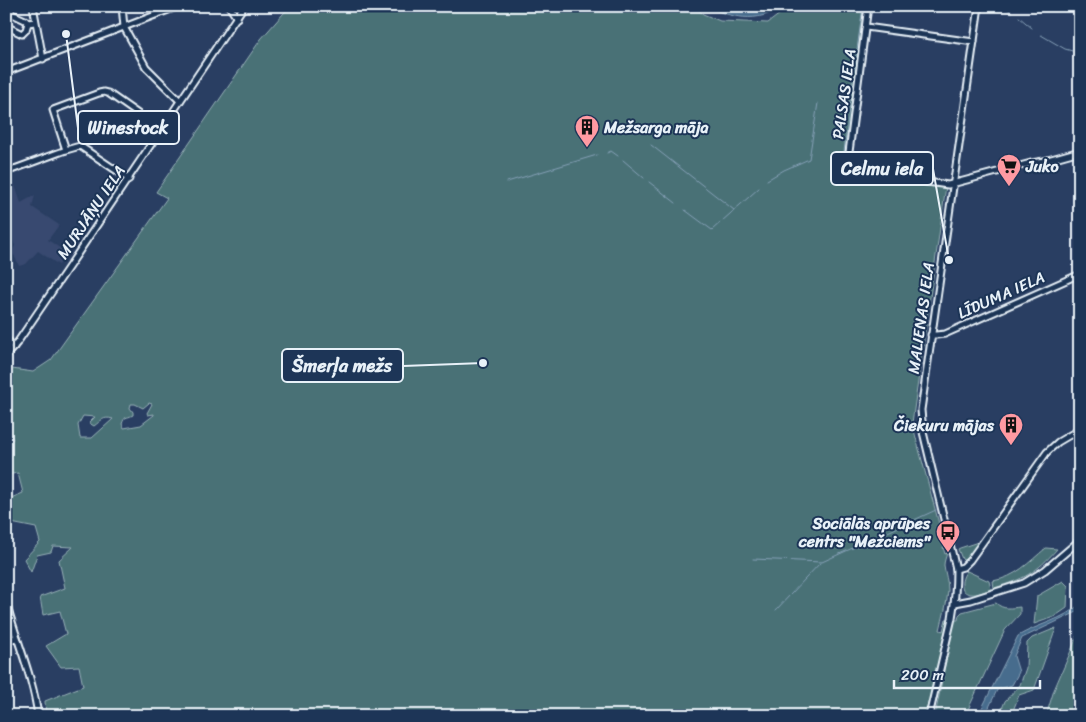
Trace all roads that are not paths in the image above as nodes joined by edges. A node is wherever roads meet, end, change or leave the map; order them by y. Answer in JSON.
{"nodes":[{"id":1,"x":32,"y":6,"type":"edge"},
{"id":2,"x":122,"y":6,"type":"edge"},
{"id":3,"x":180,"y":6,"type":"edge"},
{"id":4,"x":229,"y":6,"type":"edge"},
{"id":5,"x":244,"y":6,"type":"edge"},
{"id":6,"x":868,"y":6,"type":"edge"},
{"id":7,"x":979,"y":6,"type":"edge"},
{"id":8,"x":1077,"y":6,"type":"edge"},
{"id":9,"x":166,"y":9,"type":"edge"},
{"id":10,"x":6,"y":11,"type":"edge"},
{"id":11,"x":236,"y":18,"type":"junction"},
{"id":12,"x":1080,"y":20,"type":"edge"},
{"id":13,"x":36,"y":22,"type":"junction"},
{"id":14,"x":28,"y":24,"type":"junction"},
{"id":15,"x":6,"y":26,"type":"edge"},
{"id":16,"x":124,"y":27,"type":"junction"},
{"id":17,"x":866,"y":27,"type":"junction"},
{"id":18,"x":974,"y":42,"type":"junction"},
{"id":19,"x":43,"y":59,"type":"junction"},
{"id":20,"x":6,"y":72,"type":"edge"},
{"id":21,"x":180,"y":101,"type":"junction"},
{"id":22,"x":161,"y":130,"type":"junction"},
{"id":23,"x":66,"y":150,"type":"junction"},
{"id":24,"x":1080,"y":151,"type":"edge"},
{"id":25,"x":6,"y":172,"type":"edge"},
{"id":26,"x":129,"y":179,"type":"junction"},
{"id":27,"x":954,"y":184,"type":"junction"},
{"id":28,"x":1080,"y":274,"type":"edge"},
{"id":29,"x":932,"y":335,"type":"junction"},
{"id":30,"x":6,"y":338,"type":"edge"},
{"id":31,"x":14,"y":347,"type":"junction"},
{"id":32,"x":6,"y":356,"type":"edge"},
{"id":33,"x":1080,"y":429,"type":"edge"},
{"id":34,"x":1080,"y":540,"type":"edge"},
{"id":35,"x":956,"y":569,"type":"junction"},
{"id":36,"x":6,"y":603,"type":"edge"},
{"id":37,"x":955,"y":603,"type":"junction"},
{"id":38,"x":17,"y":638,"type":"junction"},
{"id":39,"x":6,"y":640,"type":"edge"},
{"id":40,"x":38,"y":716,"type":"edge"},
{"id":41,"x":929,"y":716,"type":"edge"}],
"edges":[{"from":1,"to":13,"type":"street"},
{"from":2,"to":16,"type":"street"},
{"from":3,"to":9,"type":"street"},
{"from":4,"to":11,"type":"street"},
{"from":5,"to":11,"type":"street","name":"MURJĀŅU IELA"},
{"from":6,"to":17,"type":"street","name":"PALSAS IELA"},
{"from":7,"to":18,"type":"street","name":"MALIENAS IELA"},
{"from":8,"to":12,"type":"street"},
{"from":9,"to":16,"type":"street"},
{"from":10,"to":14,"type":"street"},
{"from":11,"to":21,"type":"street","name":"MURJĀŅU IELA"},
{"from":13,"to":14,"type":"street"},
{"from":13,"to":19,"type":"street"},
{"from":14,"to":15,"type":"street"},
{"from":16,"to":19,"type":"street"},
{"from":16,"to":21,"type":"street"},
{"from":17,"to":18,"type":"street"},
{"from":17,"to":27,"type":"street","name":"PALSAS IELA"},
{"from":18,"to":27,"type":"street","name":"MALIENAS IELA"},
{"from":19,"to":20,"type":"street"},
{"from":21,"to":22,"type":"street","name":"MURJĀŅU IELA"},
{"from":22,"to":23,"type":"street"},
{"from":22,"to":26,"type":"street","name":"MURJĀŅU IELA"},
{"from":23,"to":25,"type":"street"},
{"from":23,"to":26,"type":"street"},
{"from":24,"to":27,"type":"street"},
{"from":26,"to":31,"type":"street","name":"MURJĀŅU IELA"},
{"from":27,"to":29,"type":"street","name":"MALIENAS IELA"},
{"from":28,"to":29,"type":"street","name":"LĪDUMA IELA"},
{"from":29,"to":35,"type":"street","name":"MALIENAS IELA"},
{"from":30,"to":31,"type":"street"},
{"from":31,"to":32,"type":"street","name":"MURJĀŅU IELA"},
{"from":33,"to":35,"type":"street"},
{"from":34,"to":37,"type":"street"},
{"from":35,"to":37,"type":"street","name":"MALIENAS IELA"},
{"from":36,"to":38,"type":"street"},
{"from":37,"to":41,"type":"street","name":"MALIENAS IELA"},
{"from":38,"to":39,"type":"street"},
{"from":38,"to":40,"type":"street"}]}
